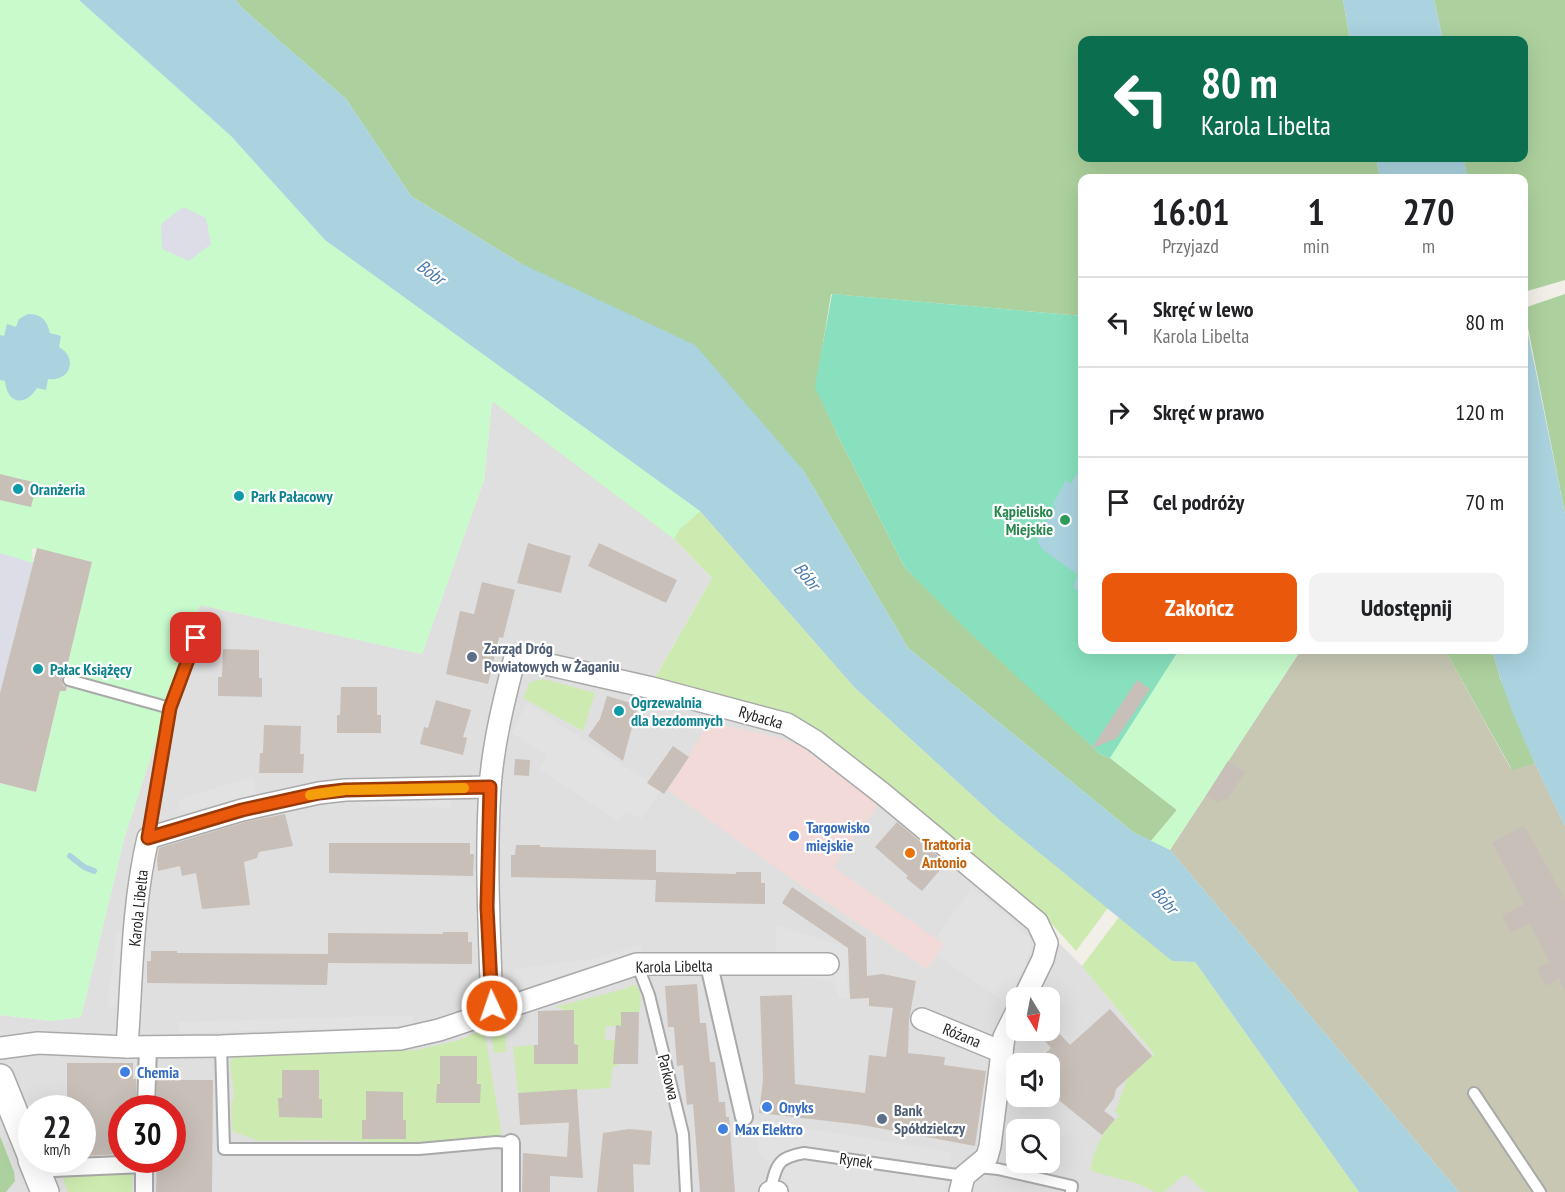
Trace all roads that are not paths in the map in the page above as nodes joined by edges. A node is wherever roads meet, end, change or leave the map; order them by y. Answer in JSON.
{"nodes":[{"id":1,"x":207,"y":621,"type":"dead end"},
{"id":2,"x":69,"y":680,"type":"dead end"},
{"id":3,"x":170,"y":708,"type":"junction"},
{"id":4,"x":490,"y":787,"type":"junction"},
{"id":5,"x":148,"y":838,"type":"junction"},
{"id":6,"x":637,"y":964,"type":"junction"},
{"id":7,"x":828,"y":964,"type":"dead end"},
{"id":8,"x":710,"y":965,"type":"junction"},
{"id":9,"x":1029,"y":987,"type":"edge"},
{"id":10,"x":492,"y":1013,"type":"junction"},
{"id":11,"x":922,"y":1019,"type":"dead end"},
{"id":12,"x":1006,"y":1033,"type":"edge"},
{"id":13,"x":220,"y":1046,"type":"junction"},
{"id":14,"x":137,"y":1047,"type":"junction"},
{"id":15,"x":0,"y":1048,"type":"edge"},
{"id":16,"x":1002,"y":1052,"type":"junction"},
{"id":17,"x":0,"y":1078,"type":"edge"},
{"id":18,"x":1474,"y":1094,"type":"dead end"},
{"id":19,"x":144,"y":1095,"type":"edge"},
{"id":20,"x":744,"y":1117,"type":"dead end"},
{"id":21,"x":18,"y":1120,"type":"edge"},
{"id":22,"x":511,"y":1143,"type":"joint"},
{"id":23,"x":144,"y":1173,"type":"edge"},
{"id":24,"x":967,"y":1178,"type":"edge"},
{"id":25,"x":144,"y":1192,"type":"edge"},
{"id":26,"x":511,"y":1192,"type":"edge"},
{"id":27,"x":686,"y":1192,"type":"edge"},
{"id":28,"x":773,"y":1192,"type":"edge"},
{"id":29,"x":1071,"y":1192,"type":"edge"},
{"id":30,"x":1540,"y":1192,"type":"edge"}],
"edges":[{"from":1,"to":3,"type":"lane"},
{"from":2,"to":3,"type":"lane"},
{"from":3,"to":5,"type":"lane"},
{"from":4,"to":5,"type":"street"},
{"from":4,"to":9,"type":"street","name":"Rybacka"},
{"from":4,"to":10,"type":"street"},
{"from":5,"to":14,"type":"street","name":"Karola Libelta"},
{"from":6,"to":8,"type":"street","name":"Karola Libelta"},
{"from":6,"to":10,"type":"street","name":"Karola Libelta"},
{"from":6,"to":27,"type":"lane","name":"Parkowa"},
{"from":7,"to":8,"type":"street","name":"Karola Libelta"},
{"from":8,"to":20,"type":"street"},
{"from":10,"to":13,"type":"street","name":"Karola Libelta"},
{"from":11,"to":16,"type":"street","name":"Różana"},
{"from":12,"to":16,"type":"street"},
{"from":13,"to":14,"type":"street","name":"Karola Libelta"},
{"from":13,"to":22,"type":"lane"},
{"from":14,"to":15,"type":"street","name":"Karola Libelta"},
{"from":14,"to":19,"type":"street"},
{"from":16,"to":24,"type":"street"},
{"from":17,"to":21,"type":"street"},
{"from":18,"to":30,"type":"lane"},
{"from":22,"to":26,"type":"street"},
{"from":23,"to":25,"type":"street"},
{"from":24,"to":28,"type":"lane","name":"Rynek"},
{"from":24,"to":29,"type":"lane"}]}
